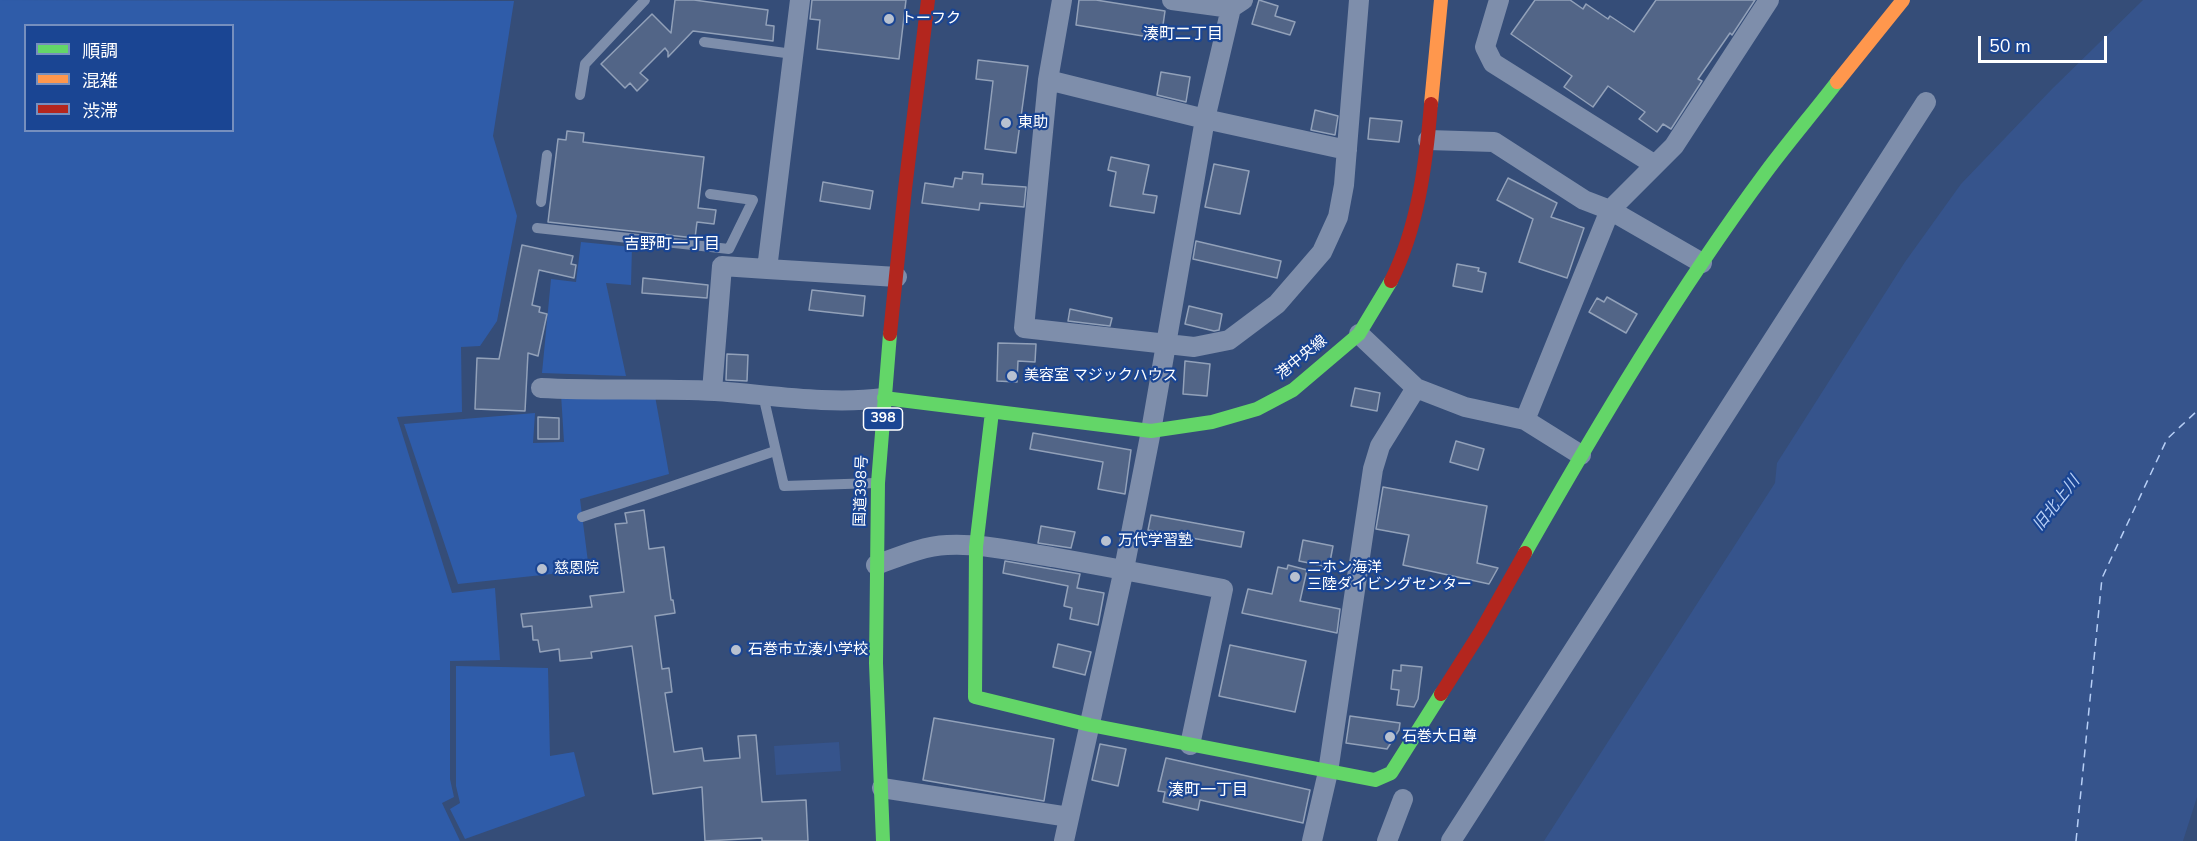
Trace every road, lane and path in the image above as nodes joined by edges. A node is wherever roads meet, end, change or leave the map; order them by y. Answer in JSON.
{"nodes":[{"id":1,"x":645,"y":0,"type":"edge"},
{"id":2,"x":800,"y":0,"type":"edge"},
{"id":3,"x":928,"y":0,"type":"edge"},
{"id":4,"x":1062,"y":0,"type":"edge"},
{"id":5,"x":1172,"y":0,"type":"edge"},
{"id":6,"x":1359,"y":0,"type":"edge"},
{"id":7,"x":1440,"y":0,"type":"edge"},
{"id":8,"x":1499,"y":0,"type":"edge"},
{"id":9,"x":1769,"y":0,"type":"edge"},
{"id":10,"x":1903,"y":0,"type":"edge"},
{"id":11,"x":1237,"y":4,"type":"edge"},
{"id":12,"x":704,"y":42,"type":"dead end"},
{"id":13,"x":794,"y":54,"type":"junction"},
{"id":14,"x":1048,"y":81,"type":"junction"},
{"id":15,"x":580,"y":95,"type":"dead end"},
{"id":16,"x":1926,"y":102,"type":"dead end"},
{"id":17,"x":1205,"y":119,"type":"junction"},
{"id":18,"x":1428,"y":140,"type":"junction"},
{"id":19,"x":1347,"y":150,"type":"junction"},
{"id":20,"x":547,"y":154,"type":"dead end"},
{"id":21,"x":1655,"y":165,"type":"junction"},
{"id":22,"x":710,"y":194,"type":"dead end"},
{"id":23,"x":541,"y":202,"type":"dead end"},
{"id":24,"x":1610,"y":210,"type":"junction"},
{"id":25,"x":537,"y":228,"type":"dead end"},
{"id":26,"x":1702,"y":263,"type":"junction"},
{"id":27,"x":767,"y":268,"type":"junction"},
{"id":28,"x":897,"y":277,"type":"junction"},
{"id":29,"x":1359,"y":334,"type":"junction"},
{"id":30,"x":1166,"y":345,"type":"junction"},
{"id":31,"x":541,"y":388,"type":"dead end"},
{"id":32,"x":1416,"y":388,"type":"junction"},
{"id":33,"x":712,"y":391,"type":"junction"},
{"id":34,"x":763,"y":395,"type":"junction"},
{"id":35,"x":884,"y":398,"type":"junction"},
{"id":36,"x":992,"y":412,"type":"junction"},
{"id":37,"x":1525,"y":420,"type":"junction"},
{"id":38,"x":1151,"y":431,"type":"junction"},
{"id":39,"x":775,"y":451,"type":"junction"},
{"id":40,"x":1581,"y":455,"type":"junction"},
{"id":41,"x":878,"y":483,"type":"junction"},
{"id":42,"x":582,"y":517,"type":"dead end"},
{"id":43,"x":976,"y":546,"type":"junction"},
{"id":44,"x":876,"y":565,"type":"junction"},
{"id":45,"x":1124,"y":569,"type":"junction"},
{"id":46,"x":1090,"y":725,"type":"junction"},
{"id":47,"x":1190,"y":745,"type":"junction"},
{"id":48,"x":1328,"y":772,"type":"junction"},
{"id":49,"x":882,"y":788,"type":"junction"},
{"id":50,"x":1403,"y":799,"type":"dead end"},
{"id":51,"x":1069,"y":817,"type":"junction"},
{"id":52,"x":883,"y":841,"type":"edge"},
{"id":53,"x":1064,"y":841,"type":"edge"},
{"id":54,"x":1312,"y":841,"type":"edge"},
{"id":55,"x":1387,"y":841,"type":"edge"},
{"id":56,"x":1450,"y":841,"type":"edge"}],
"edges":[{"from":1,"to":15,"type":"lane"},
{"from":2,"to":13,"type":"street"},
{"from":3,"to":28,"type":"main road","name":"国道398号","number":"398"},
{"from":4,"to":14,"type":"street"},
{"from":5,"to":11,"type":"street"},
{"from":6,"to":19,"type":"street"},
{"from":7,"to":18,"type":"main road","name":"港中央線"},
{"from":8,"to":21,"type":"street"},
{"from":9,"to":21,"type":"street"},
{"from":10,"to":26,"type":"main road"},
{"from":11,"to":17,"type":"street"},
{"from":12,"to":13,"type":"lane"},
{"from":13,"to":27,"type":"street"},
{"from":14,"to":17,"type":"street"},
{"from":14,"to":30,"type":"street"},
{"from":16,"to":56,"type":"street"},
{"from":17,"to":19,"type":"street"},
{"from":17,"to":30,"type":"street"},
{"from":18,"to":24,"type":"street"},
{"from":18,"to":29,"type":"main road","name":"港中央線"},
{"from":19,"to":30,"type":"street"},
{"from":20,"to":23,"type":"lane"},
{"from":21,"to":24,"type":"street"},
{"from":22,"to":25,"type":"lane"},
{"from":24,"to":26,"type":"street"},
{"from":24,"to":37,"type":"street"},
{"from":26,"to":40,"type":"main road"},
{"from":27,"to":28,"type":"street"},
{"from":27,"to":33,"type":"street"},
{"from":28,"to":35,"type":"main road","name":"国道398号","number":"398"},
{"from":29,"to":32,"type":"street"},
{"from":29,"to":38,"type":"main road","name":"港中央線"},
{"from":30,"to":38,"type":"street"},
{"from":31,"to":33,"type":"street"},
{"from":32,"to":37,"type":"street"},
{"from":32,"to":48,"type":"street"},
{"from":33,"to":34,"type":"street"},
{"from":34,"to":35,"type":"street"},
{"from":34,"to":39,"type":"lane"},
{"from":35,"to":36,"type":"main road","name":"港中央線"},
{"from":35,"to":41,"type":"main road","name":"国道398号","number":"398"},
{"from":36,"to":38,"type":"main road","name":"港中央線"},
{"from":36,"to":43,"type":"main road"},
{"from":37,"to":40,"type":"street"},
{"from":38,"to":45,"type":"street"},
{"from":39,"to":41,"type":"lane"},
{"from":39,"to":42,"type":"lane"},
{"from":40,"to":48,"type":"main road"},
{"from":41,"to":44,"type":"main road","name":"国道398号","number":"398"},
{"from":43,"to":44,"type":"street"},
{"from":43,"to":45,"type":"street"},
{"from":43,"to":46,"type":"main road"},
{"from":44,"to":49,"type":"main road","name":"国道398号","number":"398"},
{"from":45,"to":46,"type":"street"},
{"from":45,"to":47,"type":"street"},
{"from":46,"to":47,"type":"main road"},
{"from":46,"to":51,"type":"street"},
{"from":47,"to":48,"type":"main road"},
{"from":48,"to":54,"type":"street"},
{"from":49,"to":51,"type":"street"},
{"from":49,"to":52,"type":"main road","name":"国道398号","number":"398"},
{"from":50,"to":55,"type":"street"},
{"from":51,"to":53,"type":"street"}]}
